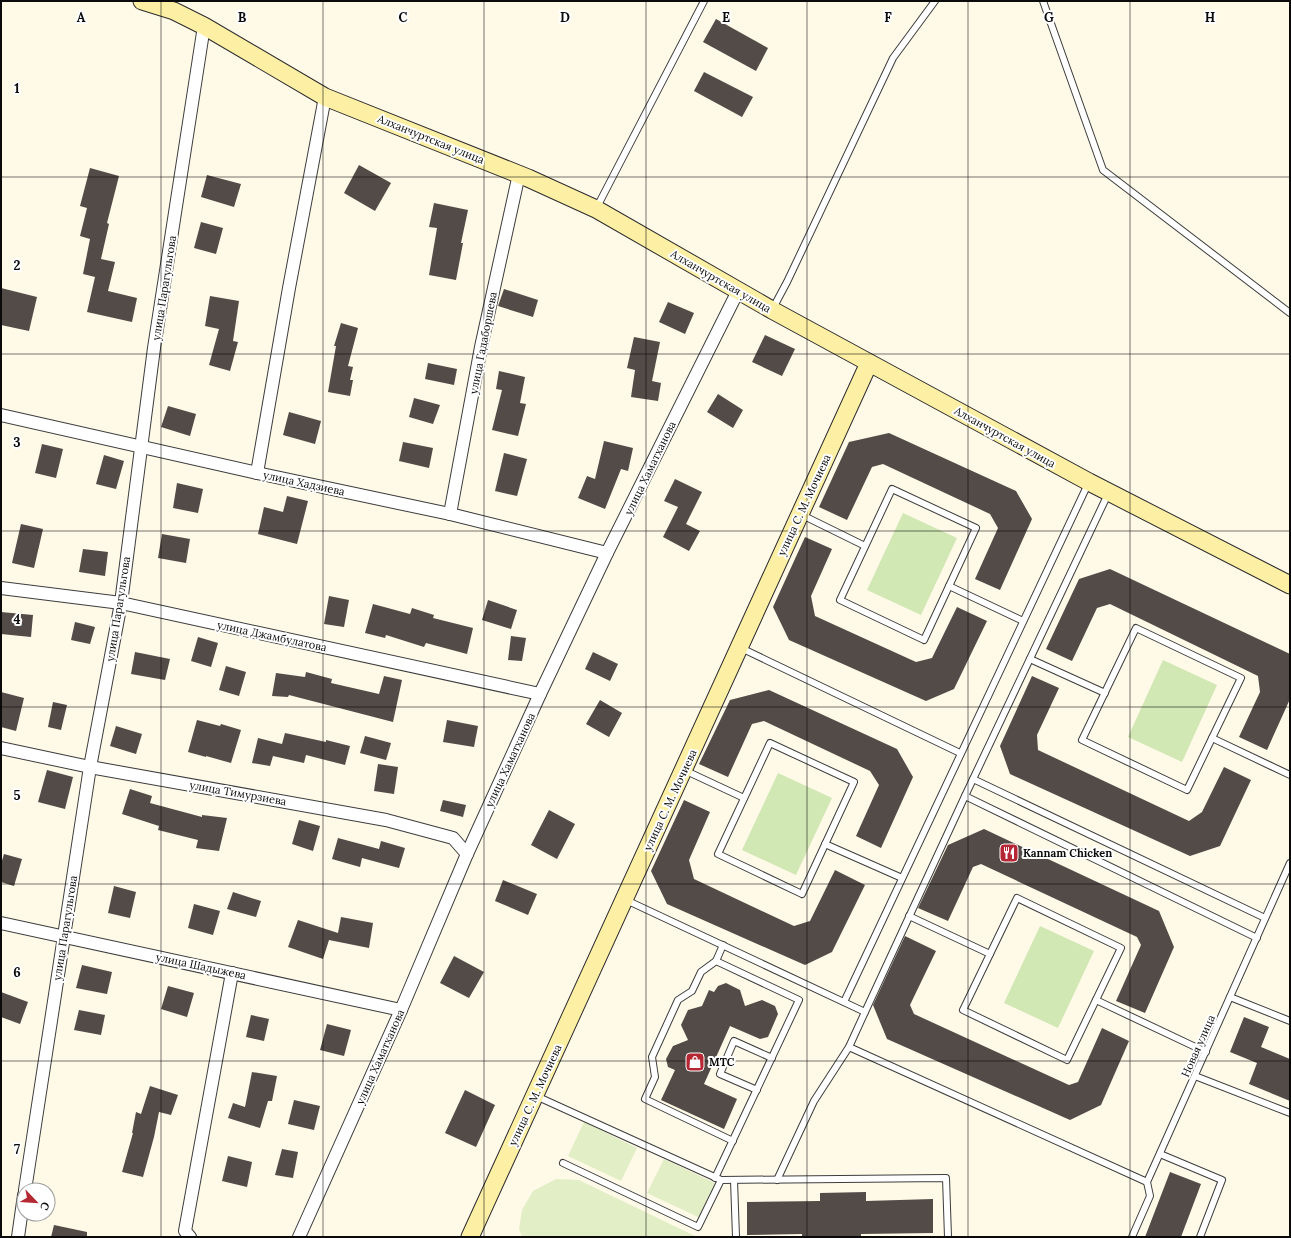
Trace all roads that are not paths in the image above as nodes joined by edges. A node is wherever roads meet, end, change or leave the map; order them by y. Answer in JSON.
{"nodes":[{"id":1,"x":142,"y":1,"type":"edge"},
{"id":2,"x":704,"y":1,"type":"edge"},
{"id":3,"x":935,"y":1,"type":"edge"},
{"id":4,"x":1043,"y":1,"type":"edge"},
{"id":5,"x":204,"y":26,"type":"junction"},
{"id":6,"x":326,"y":97,"type":"junction"},
{"id":7,"x":519,"y":174,"type":"junction"},
{"id":8,"x":596,"y":209,"type":"junction"},
{"id":9,"x":738,"y":291,"type":"junction"},
{"id":10,"x":772,"y":310,"type":"junction"},
{"id":11,"x":1290,"y":313,"type":"edge"},
{"id":12,"x":869,"y":363,"type":"junction"},
{"id":13,"x":1,"y":415,"type":"edge"},
{"id":14,"x":141,"y":447,"type":"junction"},
{"id":15,"x":257,"y":473,"type":"junction"},
{"id":16,"x":1089,"y":482,"type":"junction"},
{"id":17,"x":1109,"y":493,"type":"junction"},
{"id":18,"x":450,"y":514,"type":"junction"},
{"id":19,"x":800,"y":514,"type":"junction"},
{"id":20,"x":865,"y":546,"type":"junction"},
{"id":21,"x":607,"y":553,"type":"junction"},
{"id":22,"x":1290,"y":585,"type":"edge"},
{"id":23,"x":949,"y":586,"type":"junction"},
{"id":24,"x":1,"y":588,"type":"edge"},
{"id":25,"x":121,"y":603,"type":"junction"},
{"id":26,"x":1023,"y":621,"type":"junction"},
{"id":27,"x":739,"y":647,"type":"junction"},
{"id":28,"x":1030,"y":659,"type":"junction"},
{"id":29,"x":1105,"y":693,"type":"junction"},
{"id":30,"x":540,"y":694,"type":"junction"},
{"id":31,"x":1212,"y":738,"type":"junction"},
{"id":32,"x":1,"y":748,"type":"edge"},
{"id":33,"x":960,"y":753,"type":"junction"},
{"id":34,"x":90,"y":766,"type":"junction"},
{"id":35,"x":683,"y":770,"type":"junction"},
{"id":36,"x":1290,"y":775,"type":"edge"},
{"id":37,"x":973,"y":779,"type":"junction"},
{"id":38,"x":965,"y":796,"type":"junction"},
{"id":39,"x":744,"y":798,"type":"junction"},
{"id":40,"x":825,"y":844,"type":"junction"},
{"id":41,"x":467,"y":854,"type":"junction"},
{"id":42,"x":1290,"y":863,"type":"edge"},
{"id":43,"x":902,"y":878,"type":"junction"},
{"id":44,"x":624,"y":899,"type":"junction"},
{"id":45,"x":909,"y":916,"type":"junction"},
{"id":46,"x":1265,"y":918,"type":"junction"},
{"id":47,"x":1,"y":923,"type":"edge"},
{"id":48,"x":63,"y":937,"type":"junction"},
{"id":49,"x":1257,"y":938,"type":"junction"},
{"id":50,"x":723,"y":945,"type":"junction"},
{"id":51,"x":990,"y":954,"type":"junction"},
{"id":52,"x":716,"y":961,"type":"junction"},
{"id":53,"x":232,"y":973,"type":"junction"},
{"id":54,"x":1230,"y":997,"type":"junction"},
{"id":55,"x":1096,"y":1000,"type":"junction"},
{"id":56,"x":844,"y":1002,"type":"junction"},
{"id":57,"x":401,"y":1010,"type":"junction"},
{"id":58,"x":865,"y":1012,"type":"junction"},
{"id":59,"x":1290,"y":1021,"type":"edge"},
{"id":60,"x":849,"y":1047,"type":"junction"},
{"id":61,"x":1206,"y":1052,"type":"junction"},
{"id":62,"x":772,"y":1058,"type":"junction"},
{"id":63,"x":1195,"y":1076,"type":"junction"},
{"id":64,"x":757,"y":1090,"type":"junction"},
{"id":65,"x":535,"y":1095,"type":"junction"},
{"id":66,"x":1290,"y":1114,"type":"edge"},
{"id":67,"x":732,"y":1141,"type":"junction"},
{"id":68,"x":1160,"y":1154,"type":"junction"},
{"id":69,"x":563,"y":1163,"type":"dead end"},
{"id":70,"x":718,"y":1179,"type":"junction"},
{"id":71,"x":734,"y":1180,"type":"junction"},
{"id":72,"x":776,"y":1180,"type":"junction"},
{"id":73,"x":26,"y":1182,"type":"edge"},
{"id":74,"x":1147,"y":1182,"type":"junction"},
{"id":75,"x":20,"y":1222,"type":"edge"},
{"id":76,"x":18,"y":1237,"type":"edge"},
{"id":77,"x":190,"y":1237,"type":"edge"},
{"id":78,"x":299,"y":1237,"type":"edge"},
{"id":79,"x":470,"y":1237,"type":"edge"},
{"id":80,"x":736,"y":1237,"type":"edge"},
{"id":81,"x":948,"y":1237,"type":"edge"},
{"id":82,"x":1132,"y":1237,"type":"edge"},
{"id":83,"x":1200,"y":1237,"type":"edge"}],
"edges":[{"from":1,"to":5,"type":"street","name":"Алханчуртская улица"},
{"from":2,"to":8,"type":"lane"},
{"from":3,"to":10,"type":"lane"},
{"from":4,"to":11,"type":"lane"},
{"from":5,"to":6,"type":"street","name":"Алханчуртская улица"},
{"from":5,"to":14,"type":"street","name":"улица Парагульгова"},
{"from":6,"to":7,"type":"street","name":"Алханчуртская улица"},
{"from":6,"to":15,"type":"street"},
{"from":7,"to":8,"type":"street","name":"Алханчуртская улица"},
{"from":7,"to":18,"type":"street","name":"улица Гадаборшева"},
{"from":8,"to":9,"type":"street","name":"Алханчуртская улица"},
{"from":9,"to":10,"type":"street","name":"Алханчуртская улица"},
{"from":9,"to":21,"type":"street","name":"улица Хаматханова"},
{"from":10,"to":12,"type":"street","name":"Алханчуртская улица"},
{"from":12,"to":16,"type":"street","name":"Алханчуртская улица"},
{"from":12,"to":19,"type":"street","name":"улица С. М. Мочиева"},
{"from":13,"to":14,"type":"street","name":"улица Хадзиева"},
{"from":14,"to":15,"type":"street","name":"улица Хадзиева"},
{"from":14,"to":25,"type":"street","name":"улица Парагульгова"},
{"from":15,"to":18,"type":"street","name":"улица Хадзиева"},
{"from":16,"to":17,"type":"street","name":"Алханчуртская улица"},
{"from":16,"to":26,"type":"lane"},
{"from":17,"to":22,"type":"street","name":"Алханчуртская улица"},
{"from":17,"to":28,"type":"lane"},
{"from":18,"to":21,"type":"street","name":"улица Хадзиева"},
{"from":19,"to":20,"type":"lane"},
{"from":19,"to":27,"type":"street","name":"улица С. М. Мочиева"},
{"from":20,"to":23,"type":"lane"},
{"from":20,"to":23,"type":"lane"},
{"from":21,"to":30,"type":"street","name":"улица Хаматханова"},
{"from":23,"to":26,"type":"lane"},
{"from":24,"to":25,"type":"street","name":"улица Джамбулатова"},
{"from":25,"to":30,"type":"street","name":"улица Джамбулатова"},
{"from":25,"to":34,"type":"street","name":"улица Парагульгова"},
{"from":26,"to":33,"type":"lane"},
{"from":27,"to":33,"type":"lane"},
{"from":27,"to":35,"type":"street","name":"улица С. М. Мочиева"},
{"from":28,"to":29,"type":"lane"},
{"from":28,"to":37,"type":"lane"},
{"from":29,"to":31,"type":"lane"},
{"from":29,"to":31,"type":"lane"},
{"from":30,"to":41,"type":"street","name":"улица Хаматханова"},
{"from":31,"to":36,"type":"lane"},
{"from":32,"to":34,"type":"street","name":"улица Тимурзиева"},
{"from":33,"to":43,"type":"lane"},
{"from":34,"to":41,"type":"street","name":"улица Тимурзиева"},
{"from":34,"to":48,"type":"street","name":"улица Парагульгова"},
{"from":35,"to":39,"type":"lane"},
{"from":35,"to":44,"type":"street","name":"улица С. М. Мочиева"},
{"from":37,"to":38,"type":"lane"},
{"from":37,"to":46,"type":"lane"},
{"from":38,"to":45,"type":"lane"},
{"from":38,"to":49,"type":"lane"},
{"from":39,"to":40,"type":"lane"},
{"from":39,"to":40,"type":"lane"},
{"from":40,"to":43,"type":"lane"},
{"from":41,"to":57,"type":"street","name":"улица Хаматханова"},
{"from":42,"to":46,"type":"lane","name":"Новая улица"},
{"from":43,"to":56,"type":"lane"},
{"from":44,"to":50,"type":"lane"},
{"from":44,"to":65,"type":"street","name":"улица С. М. Мочиева"},
{"from":45,"to":51,"type":"lane"},
{"from":45,"to":58,"type":"lane"},
{"from":46,"to":49,"type":"lane","name":"Новая улица"},
{"from":47,"to":48,"type":"street","name":"улица Шадыжева"},
{"from":48,"to":53,"type":"street","name":"улица Шадыжева"},
{"from":48,"to":73,"type":"street","name":"улица Парагульгова"},
{"from":49,"to":54,"type":"lane","name":"Новая улица"},
{"from":50,"to":52,"type":"lane"},
{"from":50,"to":56,"type":"lane"},
{"from":51,"to":55,"type":"lane"},
{"from":51,"to":55,"type":"lane"},
{"from":52,"to":62,"type":"lane"},
{"from":52,"to":67,"type":"lane"},
{"from":53,"to":57,"type":"street","name":"улица Шадыжева"},
{"from":53,"to":77,"type":"street"},
{"from":54,"to":59,"type":"lane"},
{"from":54,"to":61,"type":"lane","name":"Новая улица"},
{"from":55,"to":61,"type":"lane"},
{"from":56,"to":58,"type":"lane"},
{"from":57,"to":78,"type":"street","name":"улица Хаматханова"},
{"from":58,"to":60,"type":"lane"},
{"from":60,"to":72,"type":"lane"},
{"from":60,"to":74,"type":"lane"},
{"from":61,"to":63,"type":"lane","name":"Новая улица"},
{"from":62,"to":64,"type":"lane"},
{"from":62,"to":64,"type":"lane"},
{"from":63,"to":66,"type":"lane"},
{"from":63,"to":68,"type":"lane","name":"Новая улица"},
{"from":64,"to":67,"type":"lane"},
{"from":65,"to":70,"type":"lane"},
{"from":65,"to":79,"type":"street","name":"улица С. М. Мочиева"},
{"from":67,"to":70,"type":"lane"},
{"from":68,"to":74,"type":"lane","name":"Новая улица"},
{"from":68,"to":83,"type":"lane"},
{"from":69,"to":70,"type":"lane"},
{"from":70,"to":71,"type":"lane"},
{"from":71,"to":72,"type":"lane"},
{"from":71,"to":80,"type":"lane"},
{"from":72,"to":81,"type":"lane"},
{"from":74,"to":82,"type":"lane","name":"Новая улица"},
{"from":75,"to":76,"type":"street"}]}
